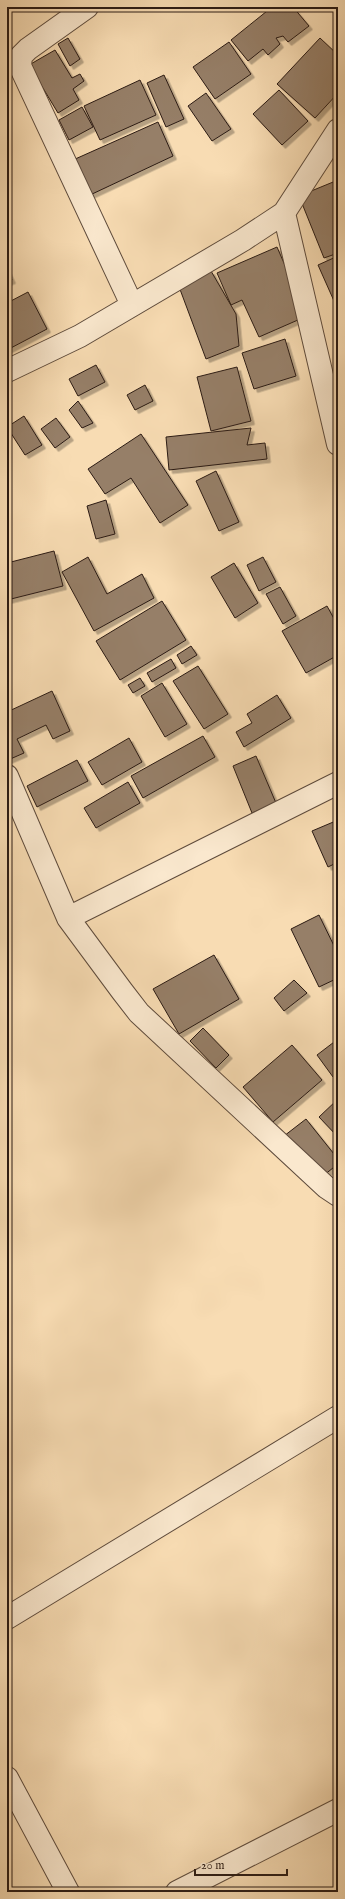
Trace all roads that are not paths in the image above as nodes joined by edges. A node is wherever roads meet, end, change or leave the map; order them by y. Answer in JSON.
{"nodes":[{"id":1,"x":87,"y":7,"type":"edge"},
{"id":2,"x":14,"y":57,"type":"edge"},
{"id":3,"x":338,"y":130,"type":"edge"},
{"id":4,"x":284,"y":213,"type":"junction"},
{"id":5,"x":132,"y":305,"type":"junction"},
{"id":6,"x":7,"y":371,"type":"edge"},
{"id":7,"x":338,"y":444,"type":"edge"},
{"id":8,"x":7,"y":776,"type":"edge"},
{"id":9,"x":338,"y":783,"type":"edge"},
{"id":10,"x":68,"y":918,"type":"junction"},
{"id":11,"x":338,"y":1195,"type":"edge"},
{"id":12,"x":338,"y":1417,"type":"edge"},
{"id":13,"x":7,"y":1618,"type":"edge"},
{"id":14,"x":7,"y":1778,"type":"edge"},
{"id":15,"x":338,"y":1810,"type":"edge"},
{"id":16,"x":68,"y":1892,"type":"edge"},
{"id":17,"x":177,"y":1892,"type":"edge"}],
"edges":[{"from":1,"to":2,"type":"street"},
{"from":2,"to":5,"type":"street"},
{"from":3,"to":4,"type":"street"},
{"from":4,"to":5,"type":"street"},
{"from":4,"to":7,"type":"street"},
{"from":5,"to":6,"type":"street"},
{"from":8,"to":10,"type":"street"},
{"from":9,"to":10,"type":"street"},
{"from":10,"to":11,"type":"street"},
{"from":12,"to":13,"type":"street"},
{"from":14,"to":16,"type":"street"},
{"from":15,"to":17,"type":"street"}]}
